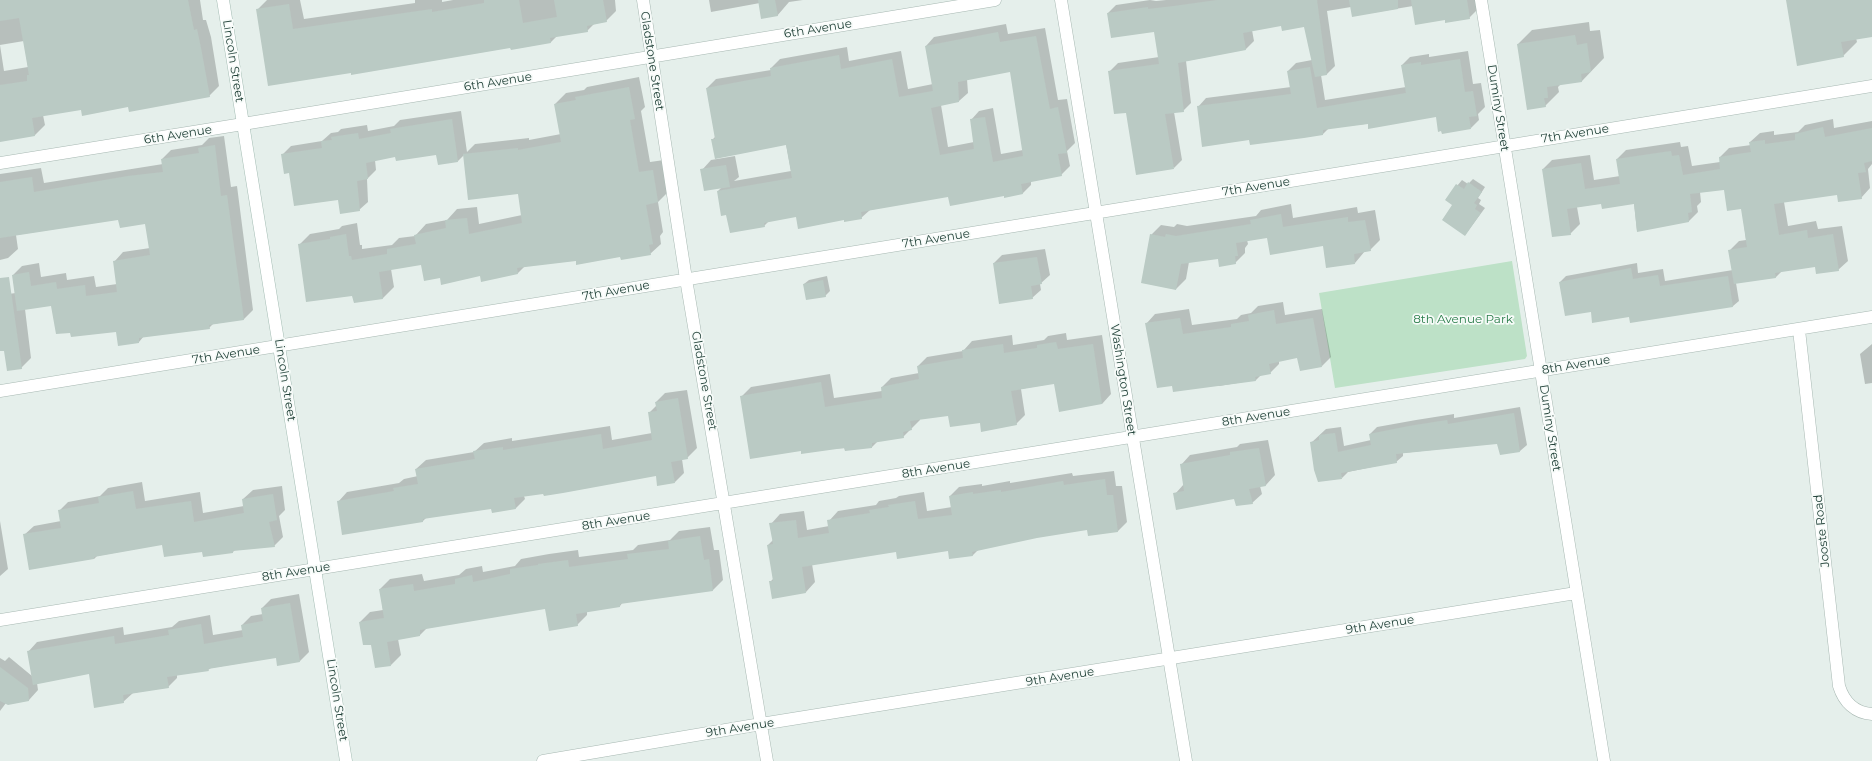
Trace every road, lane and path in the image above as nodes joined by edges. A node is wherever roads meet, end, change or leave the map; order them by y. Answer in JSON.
{"nodes":[{"id":1,"x":223,"y":0,"type":"edge"},
{"id":2,"x":643,"y":0,"type":"edge"},
{"id":3,"x":996,"y":0,"type":"edge"},
{"id":4,"x":1061,"y":0,"type":"edge"},
{"id":5,"x":1481,"y":0,"type":"edge"},
{"id":6,"x":652,"y":57,"type":"junction"},
{"id":7,"x":1872,"y":86,"type":"edge"},
{"id":8,"x":243,"y":124,"type":"junction"},
{"id":9,"x":1504,"y":146,"type":"junction"},
{"id":10,"x":0,"y":163,"type":"edge"},
{"id":11,"x":1096,"y":212,"type":"junction"},
{"id":12,"x":686,"y":279,"type":"junction"},
{"id":13,"x":1872,"y":318,"type":"edge"},
{"id":14,"x":1799,"y":330,"type":"junction"},
{"id":15,"x":280,"y":347,"type":"junction"},
{"id":16,"x":1541,"y":370,"type":"junction"},
{"id":17,"x":0,"y":392,"type":"edge"},
{"id":18,"x":1132,"y":437,"type":"junction"},
{"id":19,"x":724,"y":503,"type":"junction"},
{"id":20,"x":316,"y":569,"type":"junction"},
{"id":21,"x":1576,"y":594,"type":"junction"},
{"id":22,"x":0,"y":620,"type":"edge"},
{"id":23,"x":1170,"y":659,"type":"junction"},
{"id":24,"x":1872,"y":714,"type":"edge"},
{"id":25,"x":761,"y":724,"type":"junction"},
{"id":26,"x":346,"y":761,"type":"edge"},
{"id":27,"x":543,"y":761,"type":"edge"},
{"id":28,"x":767,"y":761,"type":"edge"},
{"id":29,"x":1186,"y":761,"type":"edge"},
{"id":30,"x":1604,"y":761,"type":"edge"}],
"edges":[{"from":1,"to":8,"type":"street","name":"Lincoln Street"},
{"from":2,"to":6,"type":"street","name":"Gladstone Street"},
{"from":3,"to":6,"type":"street","name":"6th Avenue"},
{"from":4,"to":11,"type":"street","name":"Washington Street"},
{"from":5,"to":9,"type":"street","name":"Duminy Street"},
{"from":6,"to":8,"type":"street","name":"6th Avenue"},
{"from":6,"to":12,"type":"street","name":"Gladstone Street"},
{"from":7,"to":9,"type":"street","name":"7th Avenue"},
{"from":8,"to":10,"type":"street","name":"6th Avenue"},
{"from":8,"to":15,"type":"street","name":"Lincoln Street"},
{"from":9,"to":11,"type":"street","name":"7th Avenue"},
{"from":9,"to":16,"type":"street","name":"Duminy Street"},
{"from":11,"to":12,"type":"street","name":"7th Avenue"},
{"from":11,"to":18,"type":"street","name":"Washington Street"},
{"from":12,"to":15,"type":"street","name":"7th Avenue"},
{"from":12,"to":19,"type":"street","name":"Gladstone Street"},
{"from":13,"to":14,"type":"street","name":"8th Avenue"},
{"from":14,"to":16,"type":"street","name":"8th Avenue"},
{"from":14,"to":24,"type":"street","name":"Jooste Road"},
{"from":15,"to":17,"type":"street","name":"7th Avenue"},
{"from":15,"to":20,"type":"street","name":"Lincoln Street"},
{"from":16,"to":18,"type":"street","name":"8th Avenue"},
{"from":16,"to":21,"type":"street","name":"Duminy Street"},
{"from":18,"to":19,"type":"street","name":"8th Avenue"},
{"from":18,"to":23,"type":"street","name":"Washington Street"},
{"from":19,"to":20,"type":"street","name":"8th Avenue"},
{"from":19,"to":25,"type":"street","name":"Gladstone Street"},
{"from":20,"to":22,"type":"street","name":"8th Avenue"},
{"from":20,"to":26,"type":"street","name":"Lincoln Street"},
{"from":21,"to":23,"type":"street","name":"9th Avenue"},
{"from":21,"to":30,"type":"street","name":"Duminy Street"},
{"from":23,"to":25,"type":"street","name":"9th Avenue"},
{"from":23,"to":29,"type":"street","name":"Washington Street"},
{"from":25,"to":27,"type":"street","name":"9th Avenue"},
{"from":25,"to":28,"type":"street","name":"Gladstone Street"}]}
